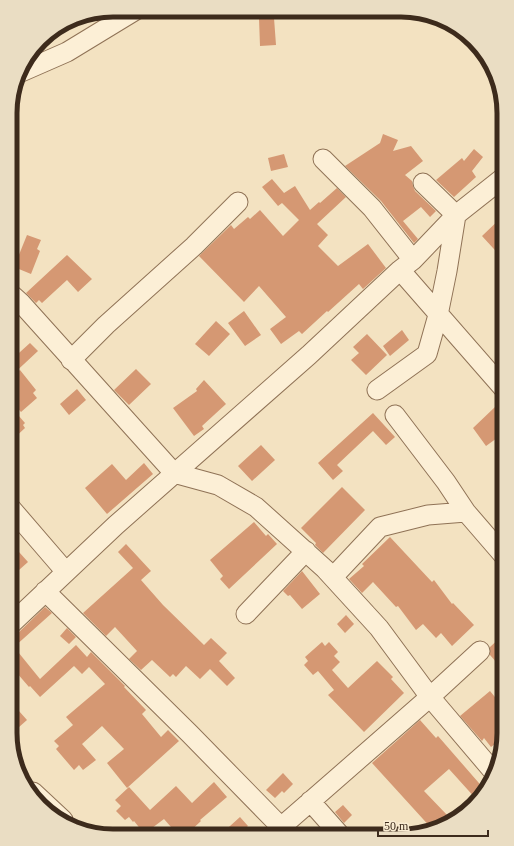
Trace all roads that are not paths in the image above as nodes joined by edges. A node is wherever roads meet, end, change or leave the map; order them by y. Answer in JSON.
{"nodes":[{"id":1,"x":125,"y":17,"type":"edge"},
{"id":2,"x":28,"y":69,"type":"edge"},
{"id":3,"x":323,"y":159,"type":"dead end"},
{"id":4,"x":423,"y":183,"type":"dead end"},
{"id":5,"x":497,"y":183,"type":"edge"},
{"id":6,"x":238,"y":202,"type":"dead end"},
{"id":7,"x":456,"y":215,"type":"junction"},
{"id":8,"x":406,"y":265,"type":"junction"},
{"id":9,"x":17,"y":299,"type":"edge"},
{"id":10,"x":438,"y":315,"type":"junction"},
{"id":11,"x":71,"y":360,"type":"junction"},
{"id":12,"x":497,"y":381,"type":"edge"},
{"id":13,"x":377,"y":390,"type":"dead end"},
{"id":14,"x":394,"y":415,"type":"dead end"},
{"id":15,"x":174,"y":473,"type":"junction"},
{"id":16,"x":466,"y":512,"type":"junction"},
{"id":17,"x":17,"y":515,"type":"edge"},
{"id":18,"x":497,"y":548,"type":"edge"},
{"id":19,"x":306,"y":552,"type":"junction"},
{"id":20,"x":66,"y":572,"type":"junction"},
{"id":21,"x":333,"y":577,"type":"junction"},
{"id":22,"x":45,"y":591,"type":"junction"},
{"id":23,"x":246,"y":614,"type":"dead end"},
{"id":24,"x":17,"y":617,"type":"edge"},
{"id":25,"x":480,"y":651,"type":"dead end"},
{"id":26,"x":430,"y":697,"type":"junction"},
{"id":27,"x":491,"y":768,"type":"edge"},
{"id":28,"x":310,"y":801,"type":"junction"},
{"id":29,"x":274,"y":829,"type":"edge"},
{"id":30,"x":278,"y":829,"type":"edge"},
{"id":31,"x":335,"y":829,"type":"edge"}],
"edges":[{"from":1,"to":2,"type":"street"},
{"from":3,"to":8,"type":"street"},
{"from":4,"to":7,"type":"street"},
{"from":5,"to":7,"type":"street"},
{"from":6,"to":11,"type":"street"},
{"from":7,"to":8,"type":"street"},
{"from":7,"to":10,"type":"street"},
{"from":8,"to":10,"type":"street"},
{"from":8,"to":15,"type":"street"},
{"from":9,"to":11,"type":"street"},
{"from":10,"to":12,"type":"street"},
{"from":10,"to":13,"type":"street"},
{"from":11,"to":15,"type":"street"},
{"from":14,"to":16,"type":"street"},
{"from":15,"to":19,"type":"street"},
{"from":15,"to":20,"type":"street"},
{"from":16,"to":18,"type":"street"},
{"from":16,"to":21,"type":"street"},
{"from":17,"to":20,"type":"street"},
{"from":19,"to":21,"type":"street"},
{"from":19,"to":23,"type":"street"},
{"from":20,"to":22,"type":"street"},
{"from":21,"to":26,"type":"street"},
{"from":22,"to":24,"type":"street"},
{"from":22,"to":29,"type":"street"},
{"from":25,"to":26,"type":"street"},
{"from":26,"to":27,"type":"street"},
{"from":26,"to":28,"type":"street"},
{"from":28,"to":30,"type":"street"},
{"from":28,"to":31,"type":"street"}]}
